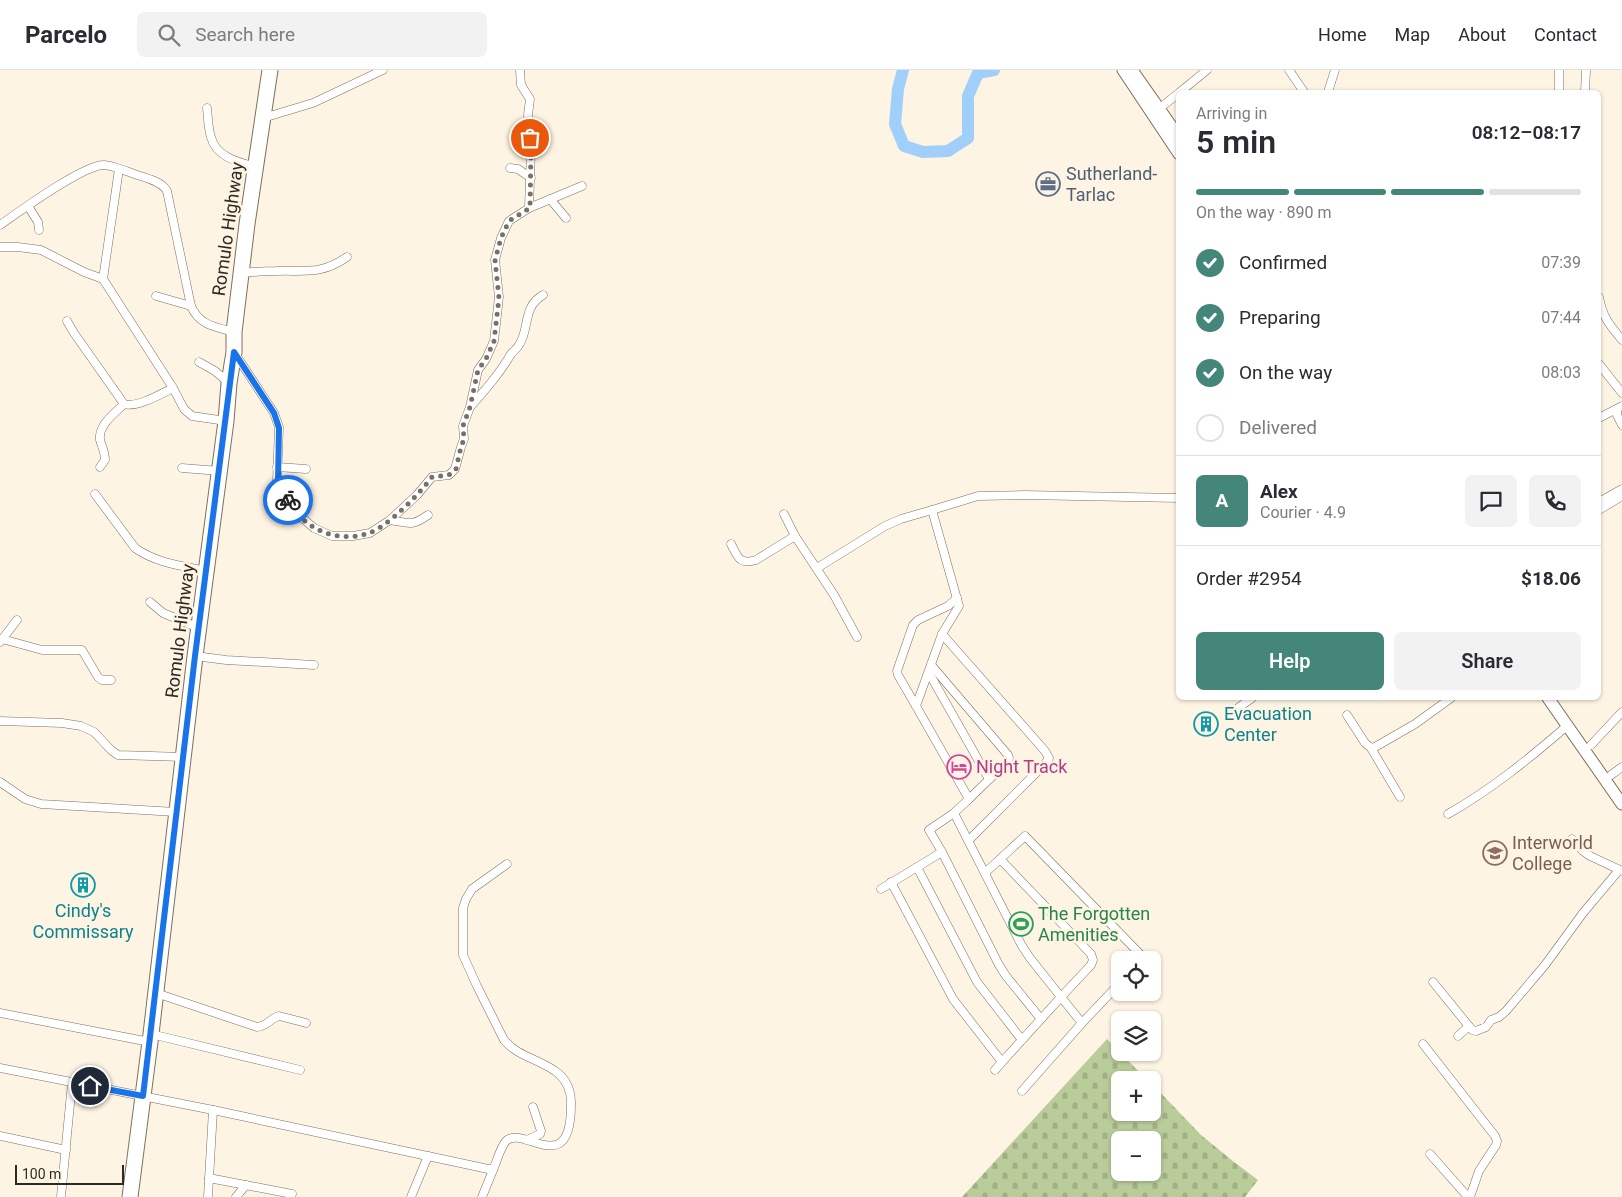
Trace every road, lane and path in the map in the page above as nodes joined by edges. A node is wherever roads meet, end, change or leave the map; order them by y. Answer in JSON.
{"nodes":[{"id":1,"x":270,"y":70,"type":"edge"},
{"id":2,"x":384,"y":70,"type":"edge"},
{"id":3,"x":520,"y":70,"type":"edge"},
{"id":4,"x":1123,"y":70,"type":"edge"},
{"id":5,"x":1132,"y":70,"type":"edge"},
{"id":6,"x":1208,"y":70,"type":"edge"},
{"id":7,"x":1289,"y":70,"type":"edge"},
{"id":8,"x":1334,"y":70,"type":"edge"},
{"id":9,"x":1559,"y":70,"type":"edge"},
{"id":10,"x":1586,"y":70,"type":"edge"},
{"id":11,"x":1183,"y":90,"type":"edge"},
{"id":12,"x":1303,"y":90,"type":"edge"},
{"id":13,"x":1329,"y":90,"type":"edge"},
{"id":14,"x":1559,"y":90,"type":"edge"},
{"id":15,"x":1585,"y":90,"type":"edge"},
{"id":16,"x":1176,"y":95,"type":"edge"},
{"id":17,"x":207,"y":108,"type":"dead end"},
{"id":18,"x":1156,"y":111,"type":"junction"},
{"id":19,"x":263,"y":118,"type":"junction"},
{"id":20,"x":1176,"y":134,"type":"edge"},
{"id":21,"x":1176,"y":148,"type":"edge"},
{"id":22,"x":256,"y":167,"type":"junction"},
{"id":23,"x":510,"y":168,"type":"dead end"},
{"id":24,"x":120,"y":170,"type":"junction"},
{"id":25,"x":531,"y":178,"type":"junction"},
{"id":26,"x":582,"y":186,"type":"dead end"},
{"id":27,"x":550,"y":198,"type":"junction"},
{"id":28,"x":28,"y":206,"type":"junction"},
{"id":29,"x":530,"y":208,"type":"junction"},
{"id":30,"x":566,"y":218,"type":"dead end"},
{"id":31,"x":0,"y":224,"type":"edge"},
{"id":32,"x":39,"y":230,"type":"dead end"},
{"id":33,"x":0,"y":247,"type":"edge"},
{"id":34,"x":347,"y":257,"type":"dead end"},
{"id":35,"x":241,"y":273,"type":"junction"},
{"id":36,"x":103,"y":279,"type":"junction"},
{"id":37,"x":544,"y":295,"type":"dead end"},
{"id":38,"x":156,"y":296,"type":"dead end"},
{"id":39,"x":191,"y":306,"type":"junction"},
{"id":40,"x":1601,"y":307,"type":"edge"},
{"id":41,"x":67,"y":321,"type":"dead end"},
{"id":42,"x":234,"y":332,"type":"junction"},
{"id":43,"x":1622,"y":340,"type":"edge"},
{"id":44,"x":234,"y":352,"type":"junction"},
{"id":45,"x":199,"y":362,"type":"dead end"},
{"id":46,"x":1601,"y":367,"type":"edge"},
{"id":47,"x":229,"y":383,"type":"junction"},
{"id":48,"x":173,"y":388,"type":"junction"},
{"id":49,"x":1622,"y":393,"type":"edge"},
{"id":50,"x":124,"y":404,"type":"junction"},
{"id":51,"x":470,"y":407,"type":"junction"},
{"id":52,"x":1619,"y":408,"type":"edge"},
{"id":53,"x":1601,"y":417,"type":"edge"},
{"id":54,"x":226,"y":421,"type":"junction"},
{"id":55,"x":1622,"y":425,"type":"edge"},
{"id":56,"x":277,"y":466,"type":"junction"},
{"id":57,"x":100,"y":467,"type":"dead end"},
{"id":58,"x":182,"y":468,"type":"dead end"},
{"id":59,"x":306,"y":469,"type":"dead end"},
{"id":60,"x":220,"y":472,"type":"junction"},
{"id":61,"x":1622,"y":489,"type":"edge"},
{"id":62,"x":95,"y":494,"type":"dead end"},
{"id":63,"x":1622,"y":496,"type":"edge"},
{"id":64,"x":1176,"y":498,"type":"edge"},
{"id":65,"x":1601,"y":501,"type":"edge"},
{"id":66,"x":1601,"y":509,"type":"edge"},
{"id":67,"x":932,"y":510,"type":"junction"},
{"id":68,"x":784,"y":514,"type":"dead end"},
{"id":69,"x":428,"y":515,"type":"dead end"},
{"id":70,"x":390,"y":520,"type":"junction"},
{"id":71,"x":795,"y":536,"type":"junction"},
{"id":72,"x":731,"y":544,"type":"dead end"},
{"id":73,"x":818,"y":568,"type":"junction"},
{"id":74,"x":207,"y":571,"type":"junction"},
{"id":75,"x":957,"y":598,"type":"junction"},
{"id":76,"x":150,"y":602,"type":"dead end"},
{"id":77,"x":942,"y":610,"type":"junction"},
{"id":78,"x":17,"y":620,"type":"dead end"},
{"id":79,"x":947,"y":623,"type":"junction"},
{"id":80,"x":199,"y":628,"type":"junction"},
{"id":81,"x":942,"y":634,"type":"junction"},
{"id":82,"x":857,"y":637,"type":"dead end"},
{"id":83,"x":1,"y":640,"type":"edge"},
{"id":84,"x":195,"y":656,"type":"junction"},
{"id":85,"x":314,"y":664,"type":"dead end"},
{"id":86,"x":930,"y":669,"type":"junction"},
{"id":87,"x":112,"y":680,"type":"dead end"},
{"id":88,"x":1249,"y":700,"type":"edge"},
{"id":89,"x":1448,"y":700,"type":"edge"},
{"id":90,"x":1550,"y":700,"type":"edge"},
{"id":91,"x":1558,"y":700,"type":"edge"},
{"id":92,"x":916,"y":706,"type":"junction"},
{"id":93,"x":1238,"y":708,"type":"dead end"},
{"id":94,"x":1622,"y":712,"type":"edge"},
{"id":95,"x":1347,"y":715,"type":"dead end"},
{"id":96,"x":0,"y":721,"type":"edge"},
{"id":97,"x":1568,"y":724,"type":"junction"},
{"id":98,"x":1591,"y":745,"type":"junction"},
{"id":99,"x":1371,"y":748,"type":"junction"},
{"id":100,"x":184,"y":758,"type":"junction"},
{"id":101,"x":1622,"y":767,"type":"edge"},
{"id":102,"x":1611,"y":775,"type":"junction"},
{"id":103,"x":989,"y":779,"type":"junction"},
{"id":104,"x":0,"y":782,"type":"edge"},
{"id":105,"x":1621,"y":796,"type":"edge"},
{"id":106,"x":1400,"y":797,"type":"dead end"},
{"id":107,"x":969,"y":799,"type":"junction"},
{"id":108,"x":176,"y":812,"type":"junction"},
{"id":109,"x":954,"y":813,"type":"junction"},
{"id":110,"x":1448,"y":814,"type":"dead end"},
{"id":111,"x":1572,"y":839,"type":"dead end"},
{"id":112,"x":968,"y":840,"type":"junction"},
{"id":113,"x":942,"y":852,"type":"junction"},
{"id":114,"x":1000,"y":859,"type":"junction"},
{"id":115,"x":507,"y":864,"type":"dead end"},
{"id":116,"x":916,"y":867,"type":"junction"},
{"id":117,"x":1620,"y":870,"type":"edge"},
{"id":118,"x":985,"y":873,"type":"junction"},
{"id":119,"x":891,"y":882,"type":"junction"},
{"id":120,"x":881,"y":889,"type":"dead end"},
{"id":121,"x":1137,"y":951,"type":"edge"},
{"id":122,"x":1432,"y":982,"type":"dead end"},
{"id":123,"x":1111,"y":992,"type":"edge"},
{"id":124,"x":156,"y":994,"type":"junction"},
{"id":125,"x":1061,"y":997,"type":"junction"},
{"id":126,"x":0,"y":1013,"type":"edge"},
{"id":127,"x":1041,"y":1019,"type":"junction"},
{"id":128,"x":306,"y":1023,"type":"dead end"},
{"id":129,"x":1082,"y":1023,"type":"junction"},
{"id":130,"x":1469,"y":1026,"type":"junction"},
{"id":131,"x":1458,"y":1036,"type":"dead end"},
{"id":132,"x":151,"y":1038,"type":"junction"},
{"id":133,"x":1022,"y":1040,"type":"junction"},
{"id":134,"x":1423,"y":1044,"type":"dead end"},
{"id":135,"x":1002,"y":1062,"type":"junction"},
{"id":136,"x":0,"y":1068,"type":"edge"},
{"id":137,"x":300,"y":1070,"type":"dead end"},
{"id":138,"x":995,"y":1070,"type":"dead end"},
{"id":139,"x":72,"y":1083,"type":"junction"},
{"id":140,"x":1022,"y":1091,"type":"dead end"},
{"id":141,"x":143,"y":1096,"type":"junction"},
{"id":142,"x":533,"y":1108,"type":"dead end"},
{"id":143,"x":213,"y":1110,"type":"junction"},
{"id":144,"x":0,"y":1136,"type":"edge"},
{"id":145,"x":527,"y":1140,"type":"junction"},
{"id":146,"x":66,"y":1150,"type":"junction"},
{"id":147,"x":1430,"y":1154,"type":"dead end"},
{"id":148,"x":428,"y":1156,"type":"junction"},
{"id":149,"x":494,"y":1170,"type":"junction"},
{"id":150,"x":209,"y":1178,"type":"junction"},
{"id":151,"x":246,"y":1185,"type":"junction"},
{"id":152,"x":292,"y":1194,"type":"dead end"},
{"id":153,"x":61,"y":1197,"type":"edge"},
{"id":154,"x":130,"y":1197,"type":"edge"},
{"id":155,"x":208,"y":1197,"type":"edge"},
{"id":156,"x":236,"y":1197,"type":"edge"},
{"id":157,"x":411,"y":1197,"type":"edge"},
{"id":158,"x":482,"y":1197,"type":"edge"},
{"id":159,"x":1469,"y":1197,"type":"edge"}],
"edges":[{"from":1,"to":19,"type":"highway","name":"Romulo Highway"},
{"from":2,"to":19,"type":"street"},
{"from":3,"to":25,"type":"street"},
{"from":4,"to":18,"type":"main road"},
{"from":5,"to":18,"type":"main road"},
{"from":6,"to":11,"type":"street"},
{"from":7,"to":12,"type":"street"},
{"from":8,"to":13,"type":"street"},
{"from":9,"to":14,"type":"street"},
{"from":10,"to":15,"type":"street"},
{"from":16,"to":18,"type":"street"},
{"from":17,"to":22,"type":"street"},
{"from":18,"to":20,"type":"main road"},
{"from":18,"to":21,"type":"main road"},
{"from":19,"to":22,"type":"highway","name":"Romulo Highway"},
{"from":22,"to":35,"type":"highway","name":"Romulo Highway"},
{"from":23,"to":25,"type":"street"},
{"from":24,"to":28,"type":"street"},
{"from":24,"to":36,"type":"street"},
{"from":24,"to":39,"type":"street"},
{"from":25,"to":29,"type":"street"},
{"from":26,"to":27,"type":"street"},
{"from":27,"to":29,"type":"street"},
{"from":27,"to":30,"type":"street"},
{"from":28,"to":31,"type":"street"},
{"from":28,"to":32,"type":"street"},
{"from":29,"to":51,"type":"street"},
{"from":33,"to":36,"type":"street"},
{"from":34,"to":35,"type":"street"},
{"from":35,"to":42,"type":"highway","name":"Romulo Highway"},
{"from":36,"to":48,"type":"street"},
{"from":37,"to":51,"type":"street"},
{"from":38,"to":39,"type":"street"},
{"from":39,"to":42,"type":"street"},
{"from":40,"to":43,"type":"street"},
{"from":41,"to":50,"type":"street"},
{"from":42,"to":44,"type":"highway","name":"Romulo Highway"},
{"from":44,"to":47,"type":"highway","name":"Romulo Highway"},
{"from":44,"to":56,"type":"street"},
{"from":45,"to":47,"type":"street"},
{"from":46,"to":49,"type":"street"},
{"from":47,"to":54,"type":"highway","name":"Romulo Highway"},
{"from":48,"to":50,"type":"street"},
{"from":48,"to":54,"type":"street"},
{"from":50,"to":57,"type":"street"},
{"from":51,"to":70,"type":"street"},
{"from":52,"to":53,"type":"street"},
{"from":52,"to":55,"type":"street"},
{"from":54,"to":60,"type":"highway","name":"Romulo Highway"},
{"from":56,"to":59,"type":"street"},
{"from":56,"to":70,"type":"street"},
{"from":58,"to":60,"type":"street"},
{"from":60,"to":74,"type":"highway","name":"Romulo Highway"},
{"from":61,"to":65,"type":"street"},
{"from":62,"to":74,"type":"street"},
{"from":63,"to":66,"type":"street"},
{"from":64,"to":67,"type":"street"},
{"from":67,"to":73,"type":"street"},
{"from":67,"to":75,"type":"street"},
{"from":68,"to":71,"type":"street"},
{"from":69,"to":70,"type":"street"},
{"from":71,"to":72,"type":"street"},
{"from":71,"to":73,"type":"street"},
{"from":73,"to":82,"type":"street"},
{"from":74,"to":80,"type":"highway","name":"Romulo Highway"},
{"from":75,"to":77,"type":"street"},
{"from":75,"to":79,"type":"street"},
{"from":76,"to":80,"type":"street"},
{"from":77,"to":79,"type":"street"},
{"from":77,"to":92,"type":"street"},
{"from":78,"to":83,"type":"street"},
{"from":79,"to":81,"type":"street"},
{"from":80,"to":84,"type":"highway","name":"Romulo Highway"},
{"from":81,"to":86,"type":"street"},
{"from":81,"to":112,"type":"street"},
{"from":83,"to":87,"type":"street"},
{"from":84,"to":85,"type":"street"},
{"from":84,"to":100,"type":"highway","name":"Romulo Highway"},
{"from":86,"to":92,"type":"street"},
{"from":86,"to":103,"type":"street"},
{"from":86,"to":103,"type":"street"},
{"from":88,"to":93,"type":"street"},
{"from":89,"to":99,"type":"street"},
{"from":90,"to":97,"type":"main road"},
{"from":91,"to":98,"type":"main road"},
{"from":92,"to":107,"type":"street"},
{"from":94,"to":98,"type":"street"},
{"from":95,"to":99,"type":"street"},
{"from":96,"to":100,"type":"street"},
{"from":97,"to":105,"type":"main road"},
{"from":97,"to":110,"type":"street"},
{"from":98,"to":102,"type":"main road"},
{"from":99,"to":106,"type":"street"},
{"from":100,"to":108,"type":"highway","name":"Romulo Highway"},
{"from":101,"to":102,"type":"street"},
{"from":102,"to":105,"type":"main road"},
{"from":103,"to":107,"type":"street"},
{"from":104,"to":108,"type":"street"},
{"from":107,"to":109,"type":"street"},
{"from":108,"to":124,"type":"highway","name":"Romulo Highway"},
{"from":109,"to":112,"type":"street"},
{"from":109,"to":113,"type":"street"},
{"from":111,"to":117,"type":"street"},
{"from":112,"to":118,"type":"street"},
{"from":113,"to":116,"type":"street"},
{"from":113,"to":127,"type":"street"},
{"from":114,"to":118,"type":"street"},
{"from":114,"to":121,"type":"street"},
{"from":114,"to":125,"type":"street"},
{"from":115,"to":145,"type":"street"},
{"from":116,"to":119,"type":"street"},
{"from":116,"to":133,"type":"street"},
{"from":117,"to":130,"type":"street"},
{"from":118,"to":125,"type":"street"},
{"from":119,"to":120,"type":"street"},
{"from":119,"to":135,"type":"street"},
{"from":122,"to":130,"type":"street"},
{"from":123,"to":129,"type":"street"},
{"from":124,"to":128,"type":"street"},
{"from":124,"to":132,"type":"highway","name":"Romulo Highway"},
{"from":125,"to":127,"type":"street"},
{"from":125,"to":129,"type":"street"},
{"from":126,"to":132,"type":"street"},
{"from":127,"to":133,"type":"street"},
{"from":129,"to":140,"type":"street"},
{"from":130,"to":131,"type":"street"},
{"from":132,"to":137,"type":"street"},
{"from":132,"to":141,"type":"highway","name":"Romulo Highway"},
{"from":133,"to":135,"type":"street"},
{"from":134,"to":159,"type":"street"},
{"from":135,"to":138,"type":"street"},
{"from":136,"to":139,"type":"street"},
{"from":139,"to":141,"type":"street"},
{"from":139,"to":146,"type":"street"},
{"from":141,"to":143,"type":"street"},
{"from":141,"to":154,"type":"highway","name":"Romulo Highway"},
{"from":142,"to":145,"type":"street"},
{"from":143,"to":148,"type":"street"},
{"from":143,"to":150,"type":"street"},
{"from":144,"to":146,"type":"street"},
{"from":145,"to":149,"type":"street"},
{"from":146,"to":153,"type":"street"},
{"from":147,"to":159,"type":"street"},
{"from":148,"to":149,"type":"street"},
{"from":148,"to":157,"type":"street"},
{"from":149,"to":158,"type":"street"},
{"from":150,"to":151,"type":"street"},
{"from":150,"to":155,"type":"street"},
{"from":151,"to":152,"type":"street"},
{"from":151,"to":156,"type":"street"}]}
